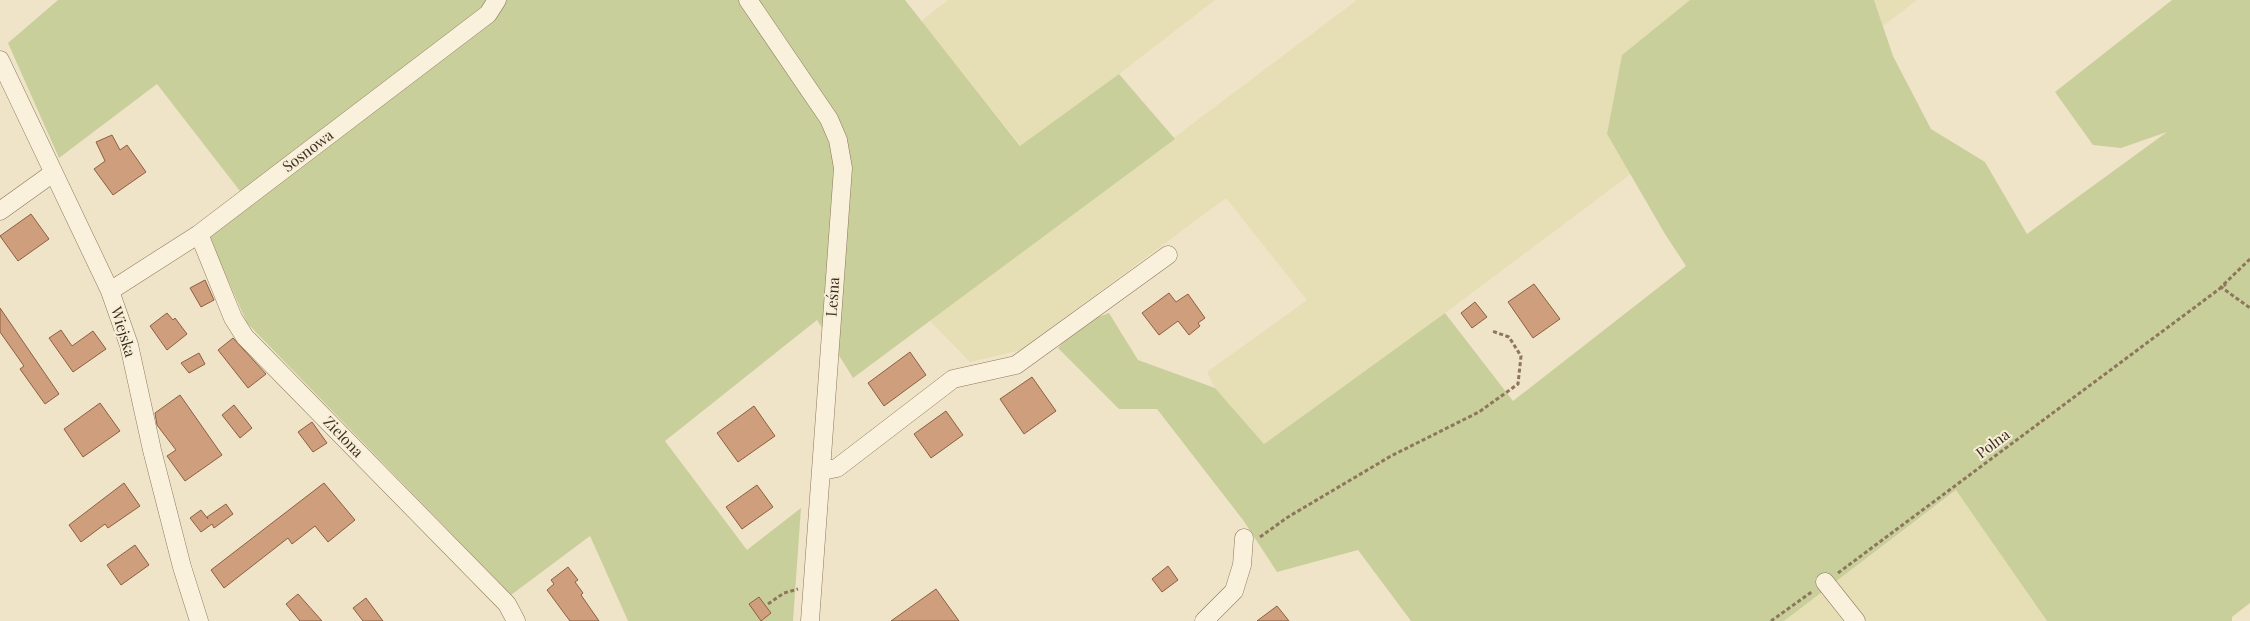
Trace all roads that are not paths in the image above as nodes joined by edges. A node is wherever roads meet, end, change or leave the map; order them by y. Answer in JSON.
{"nodes":[{"id":1,"x":498,"y":0,"type":"edge"},
{"id":2,"x":748,"y":0,"type":"edge"},
{"id":3,"x":0,"y":60,"type":"edge"},
{"id":4,"x":53,"y":172,"type":"junction"},
{"id":5,"x":0,"y":211,"type":"edge"},
{"id":6,"x":199,"y":234,"type":"junction"},
{"id":7,"x":1168,"y":255,"type":"dead end"},
{"id":8,"x":110,"y":291,"type":"junction"},
{"id":9,"x":822,"y":471,"type":"junction"},
{"id":10,"x":1244,"y":544,"type":"road end"},
{"id":11,"x":1825,"y":582,"type":"road end"},
{"id":12,"x":200,"y":621,"type":"edge"},
{"id":13,"x":516,"y":621,"type":"edge"},
{"id":14,"x":810,"y":621,"type":"edge"},
{"id":15,"x":1204,"y":621,"type":"edge"},
{"id":16,"x":1856,"y":621,"type":"edge"}],
"edges":[{"from":1,"to":6,"type":"street","name":"Sosnowa"},
{"from":2,"to":9,"type":"street","name":"Leśna"},
{"from":3,"to":4,"type":"street","name":"Wiejska"},
{"from":4,"to":5,"type":"street"},
{"from":4,"to":8,"type":"street","name":"Wiejska"},
{"from":6,"to":8,"type":"street","name":"Sosnowa"},
{"from":6,"to":13,"type":"street","name":"Zielona"},
{"from":7,"to":9,"type":"street"},
{"from":8,"to":12,"type":"street","name":"Wiejska"},
{"from":9,"to":14,"type":"street","name":"Leśna"},
{"from":10,"to":15,"type":"street"},
{"from":11,"to":16,"type":"street"}]}
